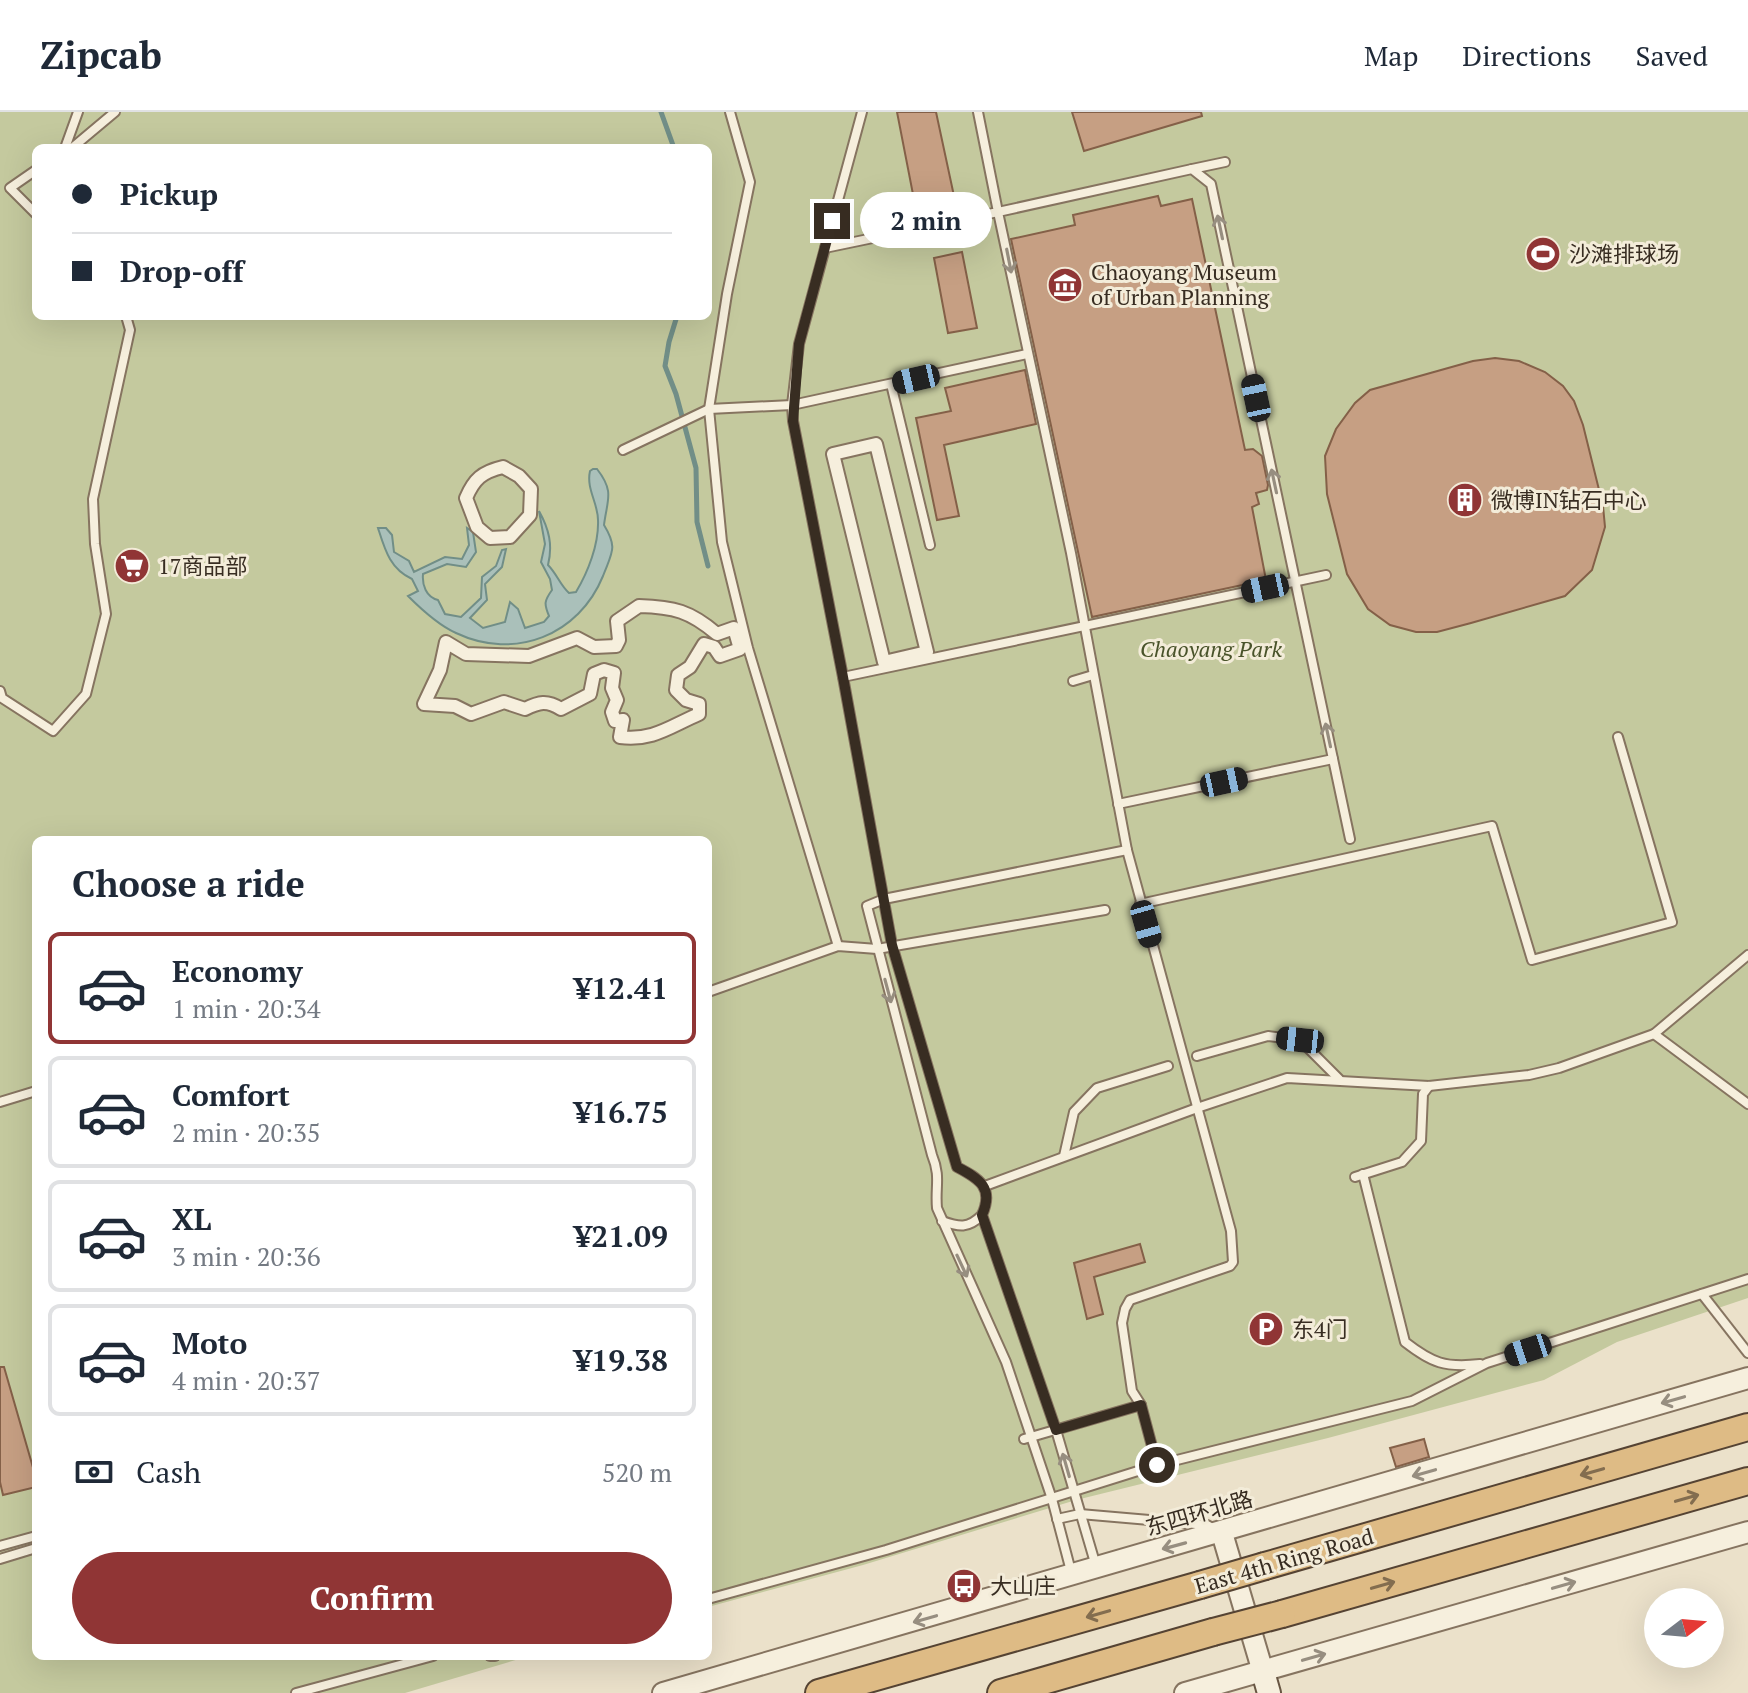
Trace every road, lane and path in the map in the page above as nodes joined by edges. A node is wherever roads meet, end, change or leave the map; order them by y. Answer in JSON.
{"nodes":[{"id":1,"x":78,"y":112,"type":"edge"},
{"id":2,"x":115,"y":112,"type":"edge"},
{"id":3,"x":730,"y":112,"type":"edge"},
{"id":4,"x":862,"y":112,"type":"edge"},
{"id":5,"x":978,"y":112,"type":"edge"},
{"id":6,"x":66,"y":144,"type":"edge"},
{"id":7,"x":77,"y":144,"type":"edge"},
{"id":8,"x":1225,"y":162,"type":"dead end"},
{"id":9,"x":1192,"y":169,"type":"junction"},
{"id":10,"x":32,"y":173,"type":"edge"},
{"id":11,"x":10,"y":188,"type":"junction"},
{"id":12,"x":0,"y":190,"type":"edge"},
{"id":13,"x":32,"y":212,"type":"edge"},
{"id":14,"x":998,"y":212,"type":"junction"},
{"id":15,"x":825,"y":248,"type":"junction"},
{"id":16,"x":127,"y":320,"type":"edge"},
{"id":17,"x":1027,"y":354,"type":"junction"},
{"id":18,"x":891,"y":384,"type":"junction"},
{"id":19,"x":792,"y":405,"type":"junction"},
{"id":20,"x":709,"y":409,"type":"junction"},
{"id":21,"x":876,"y":444,"type":"joint"},
{"id":22,"x":623,"y":450,"type":"dead end"},
{"id":23,"x":531,"y":489,"type":"joint"},
{"id":24,"x":930,"y":545,"type":"dead end"},
{"id":25,"x":1326,"y":575,"type":"dead end"},
{"id":26,"x":1295,"y":582,"type":"junction"},
{"id":27,"x":1085,"y":625,"type":"junction"},
{"id":28,"x":614,"y":673,"type":"joint"},
{"id":29,"x":1093,"y":675,"type":"junction"},
{"id":30,"x":843,"y":677,"type":"junction"},
{"id":31,"x":1073,"y":681,"type":"dead end"},
{"id":32,"x":0,"y":691,"type":"edge"},
{"id":33,"x":1618,"y":737,"type":"dead end"},
{"id":34,"x":1333,"y":759,"type":"junction"},
{"id":35,"x":1118,"y":804,"type":"junction"},
{"id":36,"x":1350,"y":839,"type":"dead end"},
{"id":37,"x":1127,"y":850,"type":"junction"},
{"id":38,"x":884,"y":899,"type":"junction"},
{"id":39,"x":1140,"y":904,"type":"junction"},
{"id":40,"x":1105,"y":910,"type":"dead end"},
{"id":41,"x":892,"y":945,"type":"junction"},
{"id":42,"x":838,"y":946,"type":"junction"},
{"id":43,"x":877,"y":949,"type":"junction"},
{"id":44,"x":1748,"y":955,"type":"edge"},
{"id":45,"x":712,"y":991,"type":"edge"},
{"id":46,"x":1654,"y":1034,"type":"junction"},
{"id":47,"x":1197,"y":1056,"type":"dead end"},
{"id":48,"x":1168,"y":1066,"type":"dead end"},
{"id":49,"x":1340,"y":1080,"type":"junction"},
{"id":50,"x":1429,"y":1086,"type":"junction"},
{"id":51,"x":32,"y":1092,"type":"edge"},
{"id":52,"x":0,"y":1102,"type":"edge"},
{"id":53,"x":1748,"y":1104,"type":"edge"},
{"id":54,"x":1197,"y":1108,"type":"junction"},
{"id":55,"x":1064,"y":1156,"type":"junction"},
{"id":56,"x":957,"y":1167,"type":"junction"},
{"id":57,"x":939,"y":1172,"type":"junction"},
{"id":58,"x":985,"y":1186,"type":"junction"},
{"id":59,"x":982,"y":1215,"type":"junction"},
{"id":60,"x":942,"y":1221,"type":"junction"},
{"id":61,"x":1748,"y":1279,"type":"edge"},
{"id":62,"x":1702,"y":1294,"type":"junction"},
{"id":63,"x":1748,"y":1353,"type":"edge"},
{"id":64,"x":1487,"y":1363,"type":"junction"},
{"id":65,"x":1748,"y":1378,"type":"edge"},
{"id":66,"x":1141,"y":1405,"type":"junction"},
{"id":67,"x":1748,"y":1427,"type":"edge"},
{"id":68,"x":1056,"y":1430,"type":"junction"},
{"id":69,"x":1028,"y":1438,"type":"junction"},
{"id":70,"x":1157,"y":1465,"type":"junction"},
{"id":71,"x":1748,"y":1481,"type":"edge"},
{"id":72,"x":1074,"y":1492,"type":"junction"},
{"id":73,"x":1052,"y":1499,"type":"junction"},
{"id":74,"x":1080,"y":1514,"type":"junction"},
{"id":75,"x":1057,"y":1519,"type":"junction"},
{"id":76,"x":1748,"y":1532,"type":"edge"},
{"id":77,"x":1222,"y":1533,"type":"junction"},
{"id":78,"x":32,"y":1537,"type":"edge"},
{"id":79,"x":0,"y":1546,"type":"edge"},
{"id":80,"x":32,"y":1549,"type":"edge"},
{"id":81,"x":0,"y":1559,"type":"edge"},
{"id":82,"x":1096,"y":1567,"type":"junction"},
{"id":83,"x":1072,"y":1575,"type":"junction"},
{"id":84,"x":712,"y":1598,"type":"edge"},
{"id":85,"x":418,"y":1660,"type":"edge"},
{"id":86,"x":1265,"y":1686,"type":"edge"},
{"id":87,"x":296,"y":1693,"type":"edge"},
{"id":88,"x":663,"y":1693,"type":"edge"},
{"id":89,"x":819,"y":1693,"type":"edge"},
{"id":90,"x":1001,"y":1693,"type":"edge"},
{"id":91,"x":1185,"y":1693,"type":"edge"}],
"edges":[{"from":1,"to":6,"type":"lane"},
{"from":2,"to":7,"type":"lane"},
{"from":3,"to":20,"type":"lane"},
{"from":4,"to":15,"type":"lane"},
{"from":5,"to":14,"type":"lane"},
{"from":8,"to":9,"type":"lane"},
{"from":9,"to":14,"type":"lane"},
{"from":26,"to":9,"type":"lane","one_way":true},
{"from":10,"to":11,"type":"lane"},
{"from":11,"to":12,"type":"lane"},
{"from":11,"to":13,"type":"lane"},
{"from":14,"to":15,"type":"lane"},
{"from":14,"to":17,"type":"lane","one_way":true},
{"from":15,"to":19,"type":"lane"},
{"from":16,"to":32,"type":"lane"},
{"from":17,"to":18,"type":"lane"},
{"from":17,"to":27,"type":"lane"},
{"from":18,"to":19,"type":"lane"},
{"from":18,"to":24,"type":"lane"},
{"from":19,"to":20,"type":"lane"},
{"from":19,"to":30,"type":"lane"},
{"from":20,"to":22,"type":"lane"},
{"from":20,"to":42,"type":"lane"},
{"from":21,"to":21,"type":"street"},
{"from":23,"to":23,"type":"street"},
{"from":25,"to":26,"type":"lane"},
{"from":26,"to":27,"type":"lane"},
{"from":34,"to":26,"type":"lane","one_way":true},
{"from":27,"to":29,"type":"lane"},
{"from":27,"to":30,"type":"lane"},
{"from":28,"to":28,"type":"street"},
{"from":29,"to":31,"type":"lane"},
{"from":29,"to":35,"type":"lane"},
{"from":30,"to":38,"type":"lane"},
{"from":33,"to":39,"type":"lane"},
{"from":34,"to":35,"type":"lane"},
{"from":34,"to":36,"type":"lane"},
{"from":35,"to":37,"type":"lane"},
{"from":37,"to":38,"type":"lane"},
{"from":37,"to":39,"type":"lane"},
{"from":38,"to":41,"type":"lane"},
{"from":38,"to":43,"type":"lane"},
{"from":39,"to":54,"type":"lane"},
{"from":40,"to":41,"type":"lane"},
{"from":41,"to":43,"type":"lane"},
{"from":41,"to":56,"type":"lane"},
{"from":42,"to":43,"type":"lane"},
{"from":42,"to":45,"type":"lane"},
{"from":43,"to":57,"type":"lane","one_way":true},
{"from":44,"to":46,"type":"lane"},
{"from":46,"to":50,"type":"lane"},
{"from":46,"to":53,"type":"lane"},
{"from":47,"to":49,"type":"lane"},
{"from":48,"to":55,"type":"lane"},
{"from":49,"to":50,"type":"lane"},
{"from":49,"to":54,"type":"lane"},
{"from":50,"to":64,"type":"lane"},
{"from":51,"to":52,"type":"lane"},
{"from":54,"to":55,"type":"lane"},
{"from":54,"to":66,"type":"lane"},
{"from":55,"to":58,"type":"lane"},
{"from":56,"to":57,"type":"lane"},
{"from":56,"to":58,"type":"lane"},
{"from":57,"to":60,"type":"lane"},
{"from":58,"to":59,"type":"lane"},
{"from":59,"to":60,"type":"lane"},
{"from":59,"to":68,"type":"lane"},
{"from":60,"to":69,"type":"lane","one_way":true},
{"from":61,"to":62,"type":"lane"},
{"from":62,"to":63,"type":"lane"},
{"from":62,"to":64,"type":"lane"},
{"from":64,"to":70,"type":"lane"},
{"from":65,"to":77,"type":"street","name":"东四环北路","one_way":true},
{"from":66,"to":68,"type":"lane"},
{"from":66,"to":70,"type":"lane"},
{"from":67,"to":89,"type":"highway","name":"East 4th Ring Road","one_way":true,"bridge":true},
{"from":68,"to":69,"type":"lane"},
{"from":72,"to":68,"type":"lane","one_way":true},
{"from":69,"to":73,"type":"lane"},
{"from":70,"to":72,"type":"lane"},
{"from":90,"to":71,"type":"highway","one_way":true,"bridge":true},
{"from":72,"to":73,"type":"lane"},
{"from":72,"to":74,"type":"lane"},
{"from":73,"to":75,"type":"lane"},
{"from":73,"to":84,"type":"lane"},
{"from":74,"to":75,"type":"lane"},
{"from":74,"to":77,"type":"lane"},
{"from":74,"to":82,"type":"lane"},
{"from":75,"to":83,"type":"lane"},
{"from":86,"to":76,"type":"street","one_way":true},
{"from":77,"to":82,"type":"street","name":"东四环北路","one_way":true},
{"from":77,"to":86,"type":"street"},
{"from":78,"to":79,"type":"lane"},
{"from":80,"to":81,"type":"lane"},
{"from":82,"to":83,"type":"street","name":"东四环北路"},
{"from":83,"to":88,"type":"street","name":"东四环北路","one_way":true},
{"from":85,"to":87,"type":"lane"},
{"from":86,"to":91,"type":"street"}]}
